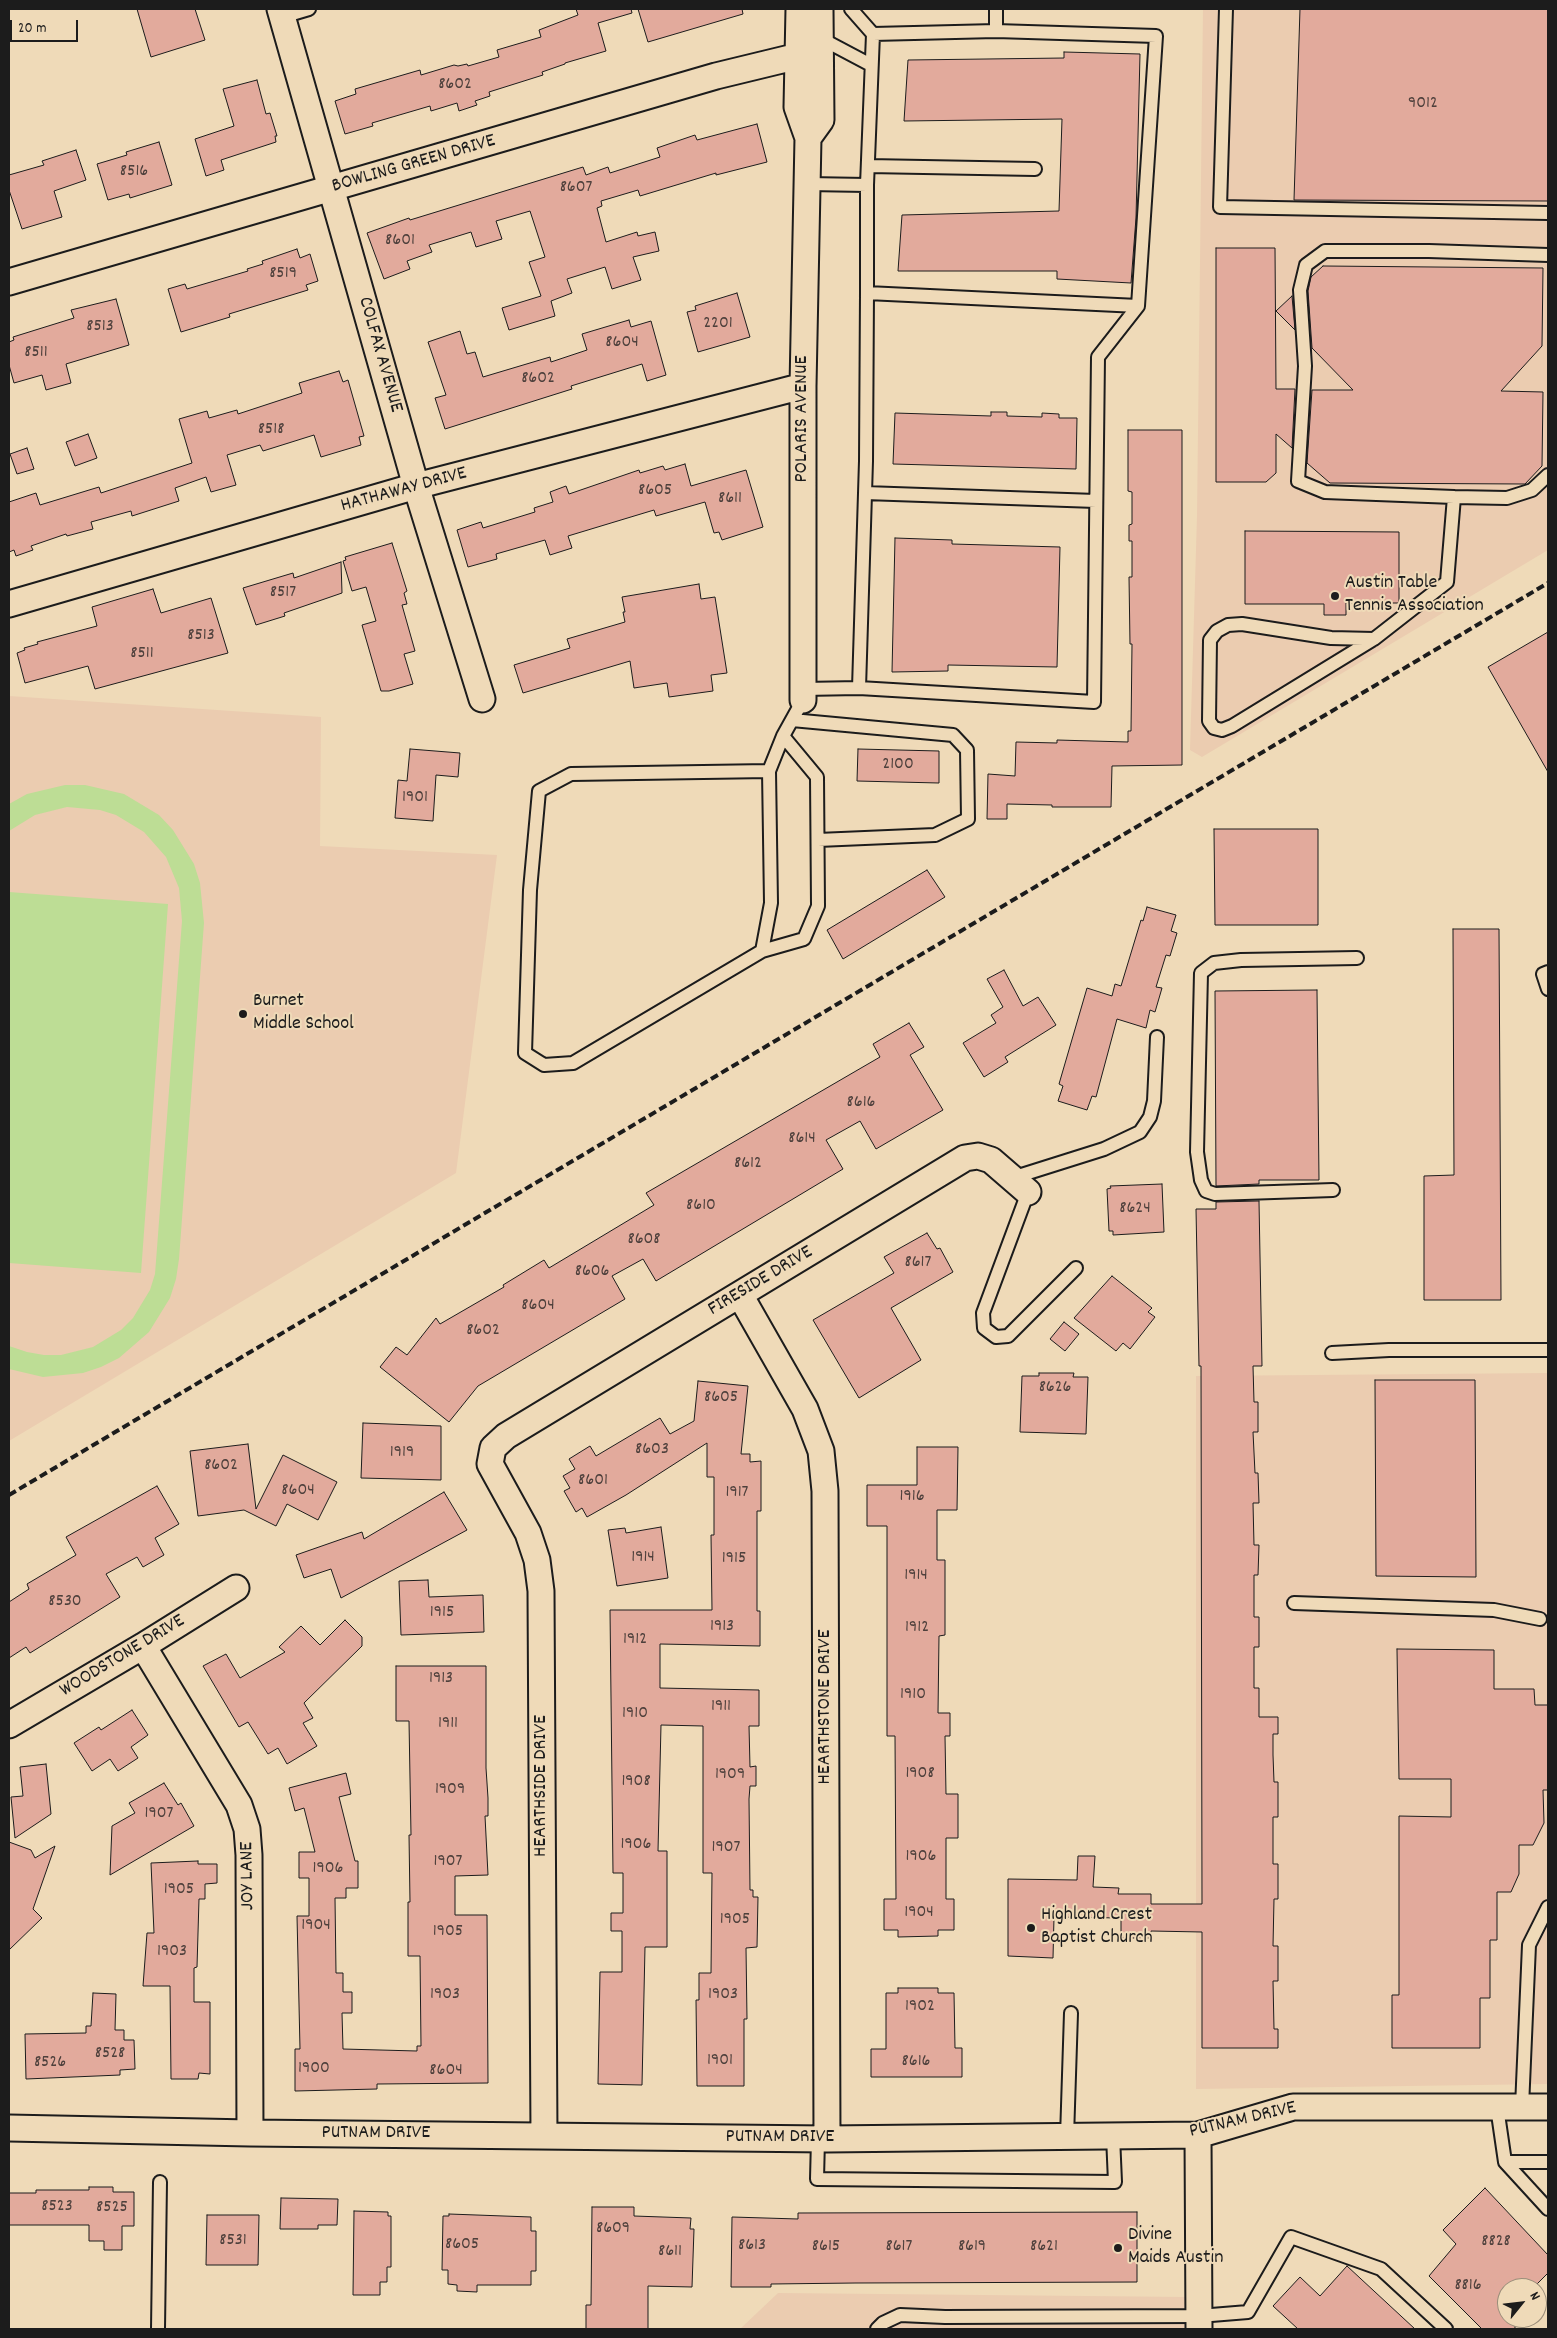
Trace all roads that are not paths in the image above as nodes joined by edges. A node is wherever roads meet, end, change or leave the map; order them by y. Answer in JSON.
{"nodes":[{"id":1,"x":309,"y":9,"type":"edge"},
{"id":2,"x":799,"y":9,"type":"edge"},
{"id":3,"x":820,"y":9,"type":"edge"},
{"id":4,"x":851,"y":9,"type":"edge"},
{"id":5,"x":996,"y":9,"type":"edge"},
{"id":6,"x":1226,"y":9,"type":"edge"},
{"id":7,"x":281,"y":13,"type":"edge"},
{"id":8,"x":996,"y":32,"type":"junction"},
{"id":9,"x":873,"y":34,"type":"junction"},
{"id":10,"x":812,"y":48,"type":"junction"},
{"id":11,"x":871,"y":66,"type":"junction"},
{"id":12,"x":868,"y":166,"type":"junction"},
{"id":13,"x":1035,"y":169,"type":"dead end"},
{"id":14,"x":807,"y":184,"type":"junction"},
{"id":15,"x":868,"y":185,"type":"junction"},
{"id":16,"x":332,"y":189,"type":"junction"},
{"id":17,"x":1548,"y":212,"type":"edge"},
{"id":18,"x":1548,"y":255,"type":"edge"},
{"id":19,"x":9,"y":282,"type":"edge"},
{"id":20,"x":867,"y":293,"type":"junction"},
{"id":21,"x":1138,"y":306,"type":"junction"},
{"id":22,"x":803,"y":386,"type":"junction"},
{"id":23,"x":1548,"y":475,"type":"edge"},
{"id":24,"x":416,"y":486,"type":"junction"},
{"id":25,"x":865,"y":493,"type":"junction"},
{"id":26,"x":1454,"y":497,"type":"junction"},
{"id":27,"x":1096,"y":501,"type":"junction"},
{"id":28,"x":9,"y":604,"type":"edge"},
{"id":29,"x":1374,"y":639,"type":"junction"},
{"id":30,"x":859,"y":688,"type":"junction"},
{"id":31,"x":482,"y":699,"type":"dead end"},
{"id":32,"x":800,"y":703,"type":"junction"},
{"id":33,"x":783,"y":736,"type":"junction"},
{"id":34,"x":769,"y":771,"type":"junction"},
{"id":35,"x":818,"y":840,"type":"junction"},
{"id":36,"x":762,"y":951,"type":"junction"},
{"id":37,"x":1357,"y":958,"type":"dead end"},
{"id":38,"x":1548,"y":972,"type":"edge"},
{"id":39,"x":1548,"y":989,"type":"edge"},
{"id":40,"x":1156,"y":1037,"type":"dead end"},
{"id":41,"x":1020,"y":1185,"type":"junction"},
{"id":42,"x":1333,"y":1190,"type":"dead end"},
{"id":43,"x":1076,"y":1268,"type":"dead end"},
{"id":44,"x":740,"y":1295,"type":"junction"},
{"id":45,"x":1548,"y":1350,"type":"edge"},
{"id":46,"x":1332,"y":1353,"type":"dead end"},
{"id":47,"x":493,"y":1448,"type":"joint"},
{"id":48,"x":236,"y":1588,"type":"dead end"},
{"id":49,"x":1294,"y":1604,"type":"dead end"},
{"id":50,"x":1540,"y":1619,"type":"dead end"},
{"id":51,"x":143,"y":1646,"type":"junction"},
{"id":52,"x":9,"y":1724,"type":"edge"},
{"id":53,"x":1548,"y":1907,"type":"edge"},
{"id":54,"x":1071,"y":2013,"type":"dead end"},
{"id":55,"x":1522,"y":2106,"type":"junction"},
{"id":56,"x":1548,"y":2106,"type":"edge"},
{"id":57,"x":1497,"y":2107,"type":"junction"},
{"id":58,"x":9,"y":2128,"type":"edge"},
{"id":59,"x":250,"y":2133,"type":"junction"},
{"id":60,"x":1198,"y":2135,"type":"junction"},
{"id":61,"x":544,"y":2136,"type":"junction"},
{"id":62,"x":1067,"y":2136,"type":"junction"},
{"id":63,"x":1112,"y":2136,"type":"junction"},
{"id":64,"x":822,"y":2139,"type":"junction"},
{"id":65,"x":1505,"y":2162,"type":"junction"},
{"id":66,"x":1548,"y":2162,"type":"edge"},
{"id":67,"x":160,"y":2182,"type":"dead end"},
{"id":68,"x":1548,"y":2209,"type":"edge"},
{"id":69,"x":1199,"y":2323,"type":"edge"},
{"id":70,"x":158,"y":2329,"type":"edge"},
{"id":71,"x":877,"y":2329,"type":"edge"},
{"id":72,"x":1446,"y":2329,"type":"edge"}],
"edges":[{"from":1,"to":7,"type":"lane"},
{"from":2,"to":10,"type":"street","name":"POLARIS AVENUE"},
{"from":3,"to":10,"type":"street","name":"POLARIS AVENUE"},
{"from":4,"to":9,"type":"lane"},
{"from":5,"to":8,"type":"lane"},
{"from":6,"to":17,"type":"lane"},
{"from":7,"to":16,"type":"street","name":"COLFAX AVENUE"},
{"from":8,"to":9,"type":"lane"},
{"from":8,"to":21,"type":"lane"},
{"from":9,"to":11,"type":"lane"},
{"from":10,"to":11,"type":"lane"},
{"from":10,"to":14,"type":"street","name":"POLARIS AVENUE"},
{"from":10,"to":16,"type":"street","name":"BOWLING GREEN DRIVE"},
{"from":11,"to":12,"type":"lane"},
{"from":12,"to":13,"type":"lane"},
{"from":12,"to":15,"type":"lane"},
{"from":14,"to":15,"type":"lane"},
{"from":14,"to":22,"type":"street","name":"POLARIS AVENUE"},
{"from":15,"to":20,"type":"lane"},
{"from":16,"to":19,"type":"street","name":"BOWLING GREEN DRIVE"},
{"from":16,"to":24,"type":"street","name":"COLFAX AVENUE"},
{"from":18,"to":26,"type":"lane"},
{"from":20,"to":21,"type":"lane"},
{"from":20,"to":25,"type":"lane"},
{"from":21,"to":27,"type":"lane"},
{"from":22,"to":24,"type":"street","name":"HATHAWAY DRIVE"},
{"from":22,"to":32,"type":"street","name":"POLARIS AVENUE"},
{"from":23,"to":26,"type":"lane"},
{"from":24,"to":28,"type":"street","name":"HATHAWAY DRIVE"},
{"from":24,"to":31,"type":"street","name":"COLFAX AVENUE"},
{"from":25,"to":27,"type":"lane"},
{"from":25,"to":30,"type":"lane"},
{"from":26,"to":29,"type":"lane"},
{"from":27,"to":30,"type":"lane"},
{"from":29,"to":29,"type":"lane"},
{"from":30,"to":32,"type":"lane"},
{"from":32,"to":33,"type":"lane"},
{"from":32,"to":35,"type":"lane"},
{"from":33,"to":34,"type":"lane"},
{"from":33,"to":35,"type":"lane"},
{"from":34,"to":36,"type":"lane"},
{"from":34,"to":36,"type":"lane"},
{"from":35,"to":36,"type":"lane"},
{"from":37,"to":42,"type":"lane"},
{"from":38,"to":39,"type":"lane"},
{"from":40,"to":41,"type":"lane"},
{"from":41,"to":43,"type":"lane"},
{"from":41,"to":44,"type":"street","name":"FIRESIDE DRIVE"},
{"from":44,"to":47,"type":"street","name":"FIRESIDE DRIVE"},
{"from":44,"to":64,"type":"street","name":"HEARTHSTONE DRIVE"},
{"from":45,"to":46,"type":"lane"},
{"from":47,"to":61,"type":"street","name":"HEARTHSIDE DRIVE"},
{"from":48,"to":51,"type":"street","name":"WOODSTONE DRIVE"},
{"from":49,"to":50,"type":"lane"},
{"from":51,"to":52,"type":"street","name":"WOODSTONE DRIVE"},
{"from":51,"to":59,"type":"street","name":"JOY LANE"},
{"from":53,"to":55,"type":"lane"},
{"from":54,"to":62,"type":"lane"},
{"from":55,"to":56,"type":"street","name":"PUTNAM DRIVE"},
{"from":55,"to":57,"type":"street","name":"PUTNAM DRIVE"},
{"from":57,"to":60,"type":"street","name":"PUTNAM DRIVE"},
{"from":57,"to":65,"type":"lane"},
{"from":58,"to":59,"type":"street","name":"PUTNAM DRIVE"},
{"from":59,"to":61,"type":"street","name":"PUTNAM DRIVE"},
{"from":60,"to":63,"type":"street","name":"PUTNAM DRIVE"},
{"from":60,"to":69,"type":"street"},
{"from":61,"to":64,"type":"street","name":"PUTNAM DRIVE"},
{"from":62,"to":63,"type":"street","name":"PUTNAM DRIVE"},
{"from":62,"to":64,"type":"street","name":"PUTNAM DRIVE"},
{"from":63,"to":64,"type":"lane"},
{"from":65,"to":66,"type":"lane"},
{"from":65,"to":68,"type":"lane"},
{"from":67,"to":70,"type":"lane"},
{"from":69,"to":71,"type":"lane"},
{"from":69,"to":72,"type":"lane"}]}
